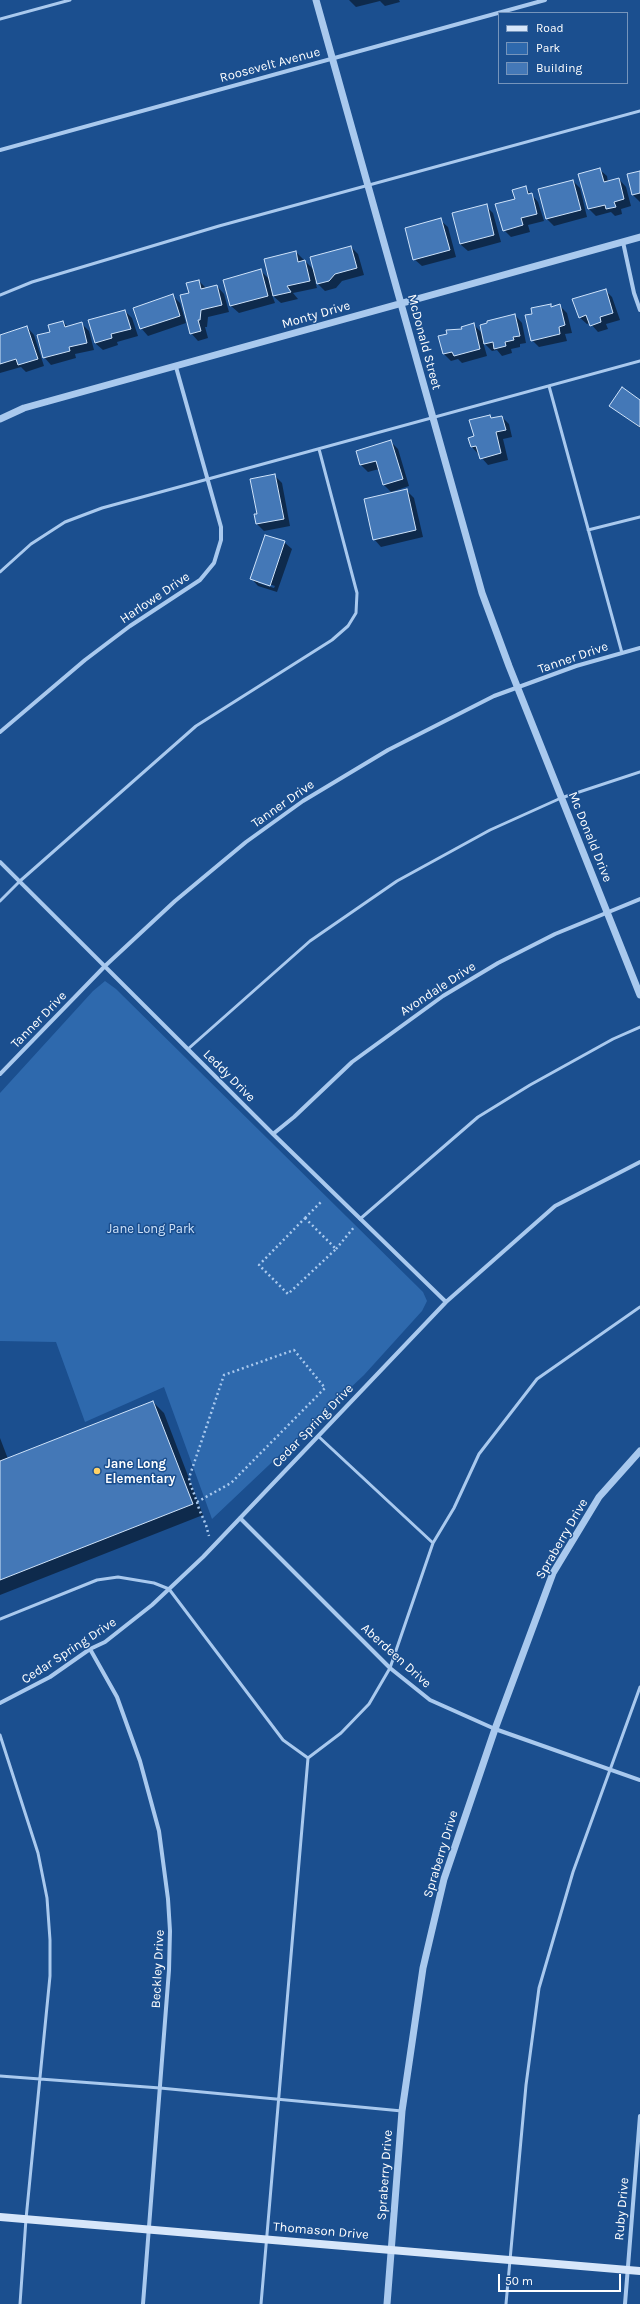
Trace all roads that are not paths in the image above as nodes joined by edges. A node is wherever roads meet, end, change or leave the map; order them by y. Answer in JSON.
{"nodes":[{"id":1,"x":70,"y":0,"type":"edge"},
{"id":2,"x":316,"y":0,"type":"edge"},
{"id":3,"x":545,"y":0,"type":"edge"},
{"id":4,"x":501,"y":12,"type":"edge"},
{"id":5,"x":498,"y":13,"type":"edge"},
{"id":6,"x":0,"y":19,"type":"edge"},
{"id":7,"x":333,"y":58,"type":"junction"},
{"id":8,"x":640,"y":111,"type":"edge"},
{"id":9,"x":0,"y":150,"type":"edge"},
{"id":10,"x":368,"y":185,"type":"junction"},
{"id":11,"x":640,"y":237,"type":"edge"},
{"id":12,"x":623,"y":242,"type":"junction"},
{"id":13,"x":0,"y":295,"type":"edge"},
{"id":14,"x":402,"y":304,"type":"junction"},
{"id":15,"x":640,"y":310,"type":"edge"},
{"id":16,"x":640,"y":361,"type":"edge"},
{"id":17,"x":176,"y":367,"type":"junction"},
{"id":18,"x":549,"y":386,"type":"junction"},
{"id":19,"x":433,"y":418,"type":"junction"},
{"id":20,"x":0,"y":419,"type":"edge"},
{"id":21,"x":319,"y":450,"type":"junction"},
{"id":22,"x":208,"y":480,"type":"junction"},
{"id":23,"x":640,"y":517,"type":"edge"},
{"id":24,"x":588,"y":530,"type":"junction"},
{"id":25,"x":0,"y":572,"type":"edge"},
{"id":26,"x":640,"y":648,"type":"edge"},
{"id":27,"x":622,"y":653,"type":"junction"},
{"id":28,"x":518,"y":688,"type":"junction"},
{"id":29,"x":0,"y":732,"type":"edge"},
{"id":30,"x":640,"y":772,"type":"edge"},
{"id":31,"x":561,"y":798,"type":"junction"},
{"id":32,"x":0,"y":862,"type":"edge"},
{"id":33,"x":20,"y":881,"type":"junction"},
{"id":34,"x":640,"y":899,"type":"edge"},
{"id":35,"x":0,"y":901,"type":"edge"},
{"id":36,"x":606,"y":911,"type":"junction"},
{"id":37,"x":105,"y":966,"type":"junction"},
{"id":38,"x":640,"y":995,"type":"edge"},
{"id":39,"x":640,"y":1027,"type":"edge"},
{"id":40,"x":188,"y":1049,"type":"junction"},
{"id":41,"x":0,"y":1074,"type":"edge"},
{"id":42,"x":273,"y":1134,"type":"junction"},
{"id":43,"x":640,"y":1162,"type":"edge"},
{"id":44,"x":360,"y":1219,"type":"junction"},
{"id":45,"x":446,"y":1302,"type":"junction"},
{"id":46,"x":640,"y":1307,"type":"edge"},
{"id":47,"x":318,"y":1436,"type":"junction"},
{"id":48,"x":640,"y":1451,"type":"edge"},
{"id":49,"x":240,"y":1518,"type":"junction"},
{"id":50,"x":433,"y":1543,"type":"junction"},
{"id":51,"x":170,"y":1589,"type":"junction"},
{"id":52,"x":0,"y":1619,"type":"edge"},
{"id":53,"x":90,"y":1649,"type":"junction"},
{"id":54,"x":390,"y":1668,"type":"junction"},
{"id":55,"x":640,"y":1687,"type":"edge"},
{"id":56,"x":0,"y":1703,"type":"edge"},
{"id":57,"x":495,"y":1729,"type":"junction"},
{"id":58,"x":0,"y":1735,"type":"edge"},
{"id":59,"x":308,"y":1758,"type":"junction"},
{"id":60,"x":609,"y":1770,"type":"junction"},
{"id":61,"x":640,"y":1780,"type":"edge"},
{"id":62,"x":0,"y":2076,"type":"edge"},
{"id":63,"x":40,"y":2080,"type":"junction"},
{"id":64,"x":160,"y":2088,"type":"junction"},
{"id":65,"x":280,"y":2099,"type":"junction"},
{"id":66,"x":402,"y":2111,"type":"junction"},
{"id":67,"x":640,"y":2116,"type":"edge"},
{"id":68,"x":0,"y":2217,"type":"edge"},
{"id":69,"x":26,"y":2219,"type":"junction"},
{"id":70,"x":149,"y":2229,"type":"junction"},
{"id":71,"x":266,"y":2239,"type":"junction"},
{"id":72,"x":392,"y":2249,"type":"junction"},
{"id":73,"x":509,"y":2259,"type":"junction"},
{"id":74,"x":627,"y":2270,"type":"junction"},
{"id":75,"x":640,"y":2271,"type":"edge"},
{"id":76,"x":20,"y":2304,"type":"edge"},
{"id":77,"x":143,"y":2304,"type":"edge"},
{"id":78,"x":261,"y":2304,"type":"edge"},
{"id":79,"x":386,"y":2304,"type":"edge"},
{"id":80,"x":506,"y":2304,"type":"edge"},
{"id":81,"x":625,"y":2304,"type":"edge"}],
"edges":[{"from":1,"to":6,"type":"lane"},
{"from":2,"to":7,"type":"street","name":"McDonald Street"},
{"from":3,"to":4,"type":"street","name":"Roosevelt Avenue"},
{"from":5,"to":7,"type":"street","name":"Roosevelt Avenue"},
{"from":7,"to":9,"type":"street","name":"Roosevelt Avenue"},
{"from":7,"to":10,"type":"street","name":"McDonald Street"},
{"from":8,"to":10,"type":"lane"},
{"from":10,"to":13,"type":"lane"},
{"from":10,"to":14,"type":"street","name":"McDonald Street"},
{"from":11,"to":12,"type":"street","name":"Monty Drive"},
{"from":12,"to":14,"type":"street","name":"Monty Drive"},
{"from":12,"to":15,"type":"street"},
{"from":14,"to":17,"type":"street","name":"Monty Drive"},
{"from":14,"to":19,"type":"street","name":"McDonald Street"},
{"from":16,"to":18,"type":"lane"},
{"from":17,"to":20,"type":"street","name":"Monty Drive"},
{"from":17,"to":22,"type":"street","name":"Harlowe Drive"},
{"from":18,"to":19,"type":"lane"},
{"from":18,"to":24,"type":"lane"},
{"from":19,"to":21,"type":"lane"},
{"from":19,"to":28,"type":"street","name":"McDonald Street"},
{"from":21,"to":22,"type":"lane"},
{"from":21,"to":33,"type":"lane"},
{"from":22,"to":25,"type":"lane"},
{"from":22,"to":29,"type":"street","name":"Harlowe Drive"},
{"from":23,"to":24,"type":"lane"},
{"from":24,"to":27,"type":"lane"},
{"from":26,"to":27,"type":"street","name":"Tanner Drive"},
{"from":27,"to":28,"type":"street","name":"Tanner Drive"},
{"from":28,"to":31,"type":"street","name":"Mc Donald Drive"},
{"from":28,"to":37,"type":"street","name":"Tanner Drive"},
{"from":30,"to":31,"type":"lane"},
{"from":31,"to":36,"type":"street","name":"Mc Donald Drive"},
{"from":31,"to":40,"type":"lane"},
{"from":32,"to":33,"type":"street","name":"Leddy Drive"},
{"from":33,"to":35,"type":"lane"},
{"from":33,"to":37,"type":"street","name":"Leddy Drive"},
{"from":34,"to":36,"type":"street","name":"Avondale Drive"},
{"from":36,"to":38,"type":"street","name":"Mc Donald Drive"},
{"from":36,"to":42,"type":"street","name":"Avondale Drive"},
{"from":37,"to":40,"type":"street","name":"Leddy Drive"},
{"from":37,"to":41,"type":"street","name":"Tanner Drive"},
{"from":39,"to":44,"type":"lane"},
{"from":40,"to":42,"type":"street","name":"Leddy Drive"},
{"from":42,"to":44,"type":"street","name":"Leddy Drive"},
{"from":43,"to":45,"type":"street","name":"Cedar Spring Drive"},
{"from":44,"to":45,"type":"street","name":"Leddy Drive"},
{"from":45,"to":47,"type":"street","name":"Cedar Spring Drive"},
{"from":46,"to":50,"type":"lane"},
{"from":47,"to":49,"type":"street","name":"Cedar Spring Drive"},
{"from":47,"to":50,"type":"lane"},
{"from":48,"to":57,"type":"street","name":"Spraberry Drive"},
{"from":49,"to":51,"type":"street","name":"Cedar Spring Drive"},
{"from":49,"to":54,"type":"street","name":"Aberdeen Drive"},
{"from":50,"to":54,"type":"lane"},
{"from":51,"to":52,"type":"lane"},
{"from":51,"to":53,"type":"street","name":"Cedar Spring Drive"},
{"from":51,"to":59,"type":"lane"},
{"from":53,"to":56,"type":"street","name":"Cedar Spring Drive"},
{"from":53,"to":64,"type":"street","name":"Beckley Drive"},
{"from":54,"to":57,"type":"street","name":"Aberdeen Drive"},
{"from":54,"to":59,"type":"lane"},
{"from":55,"to":60,"type":"lane"},
{"from":57,"to":60,"type":"street","name":"Aberdeen Drive"},
{"from":57,"to":66,"type":"street","name":"Spraberry Drive"},
{"from":58,"to":63,"type":"lane"},
{"from":59,"to":65,"type":"lane"},
{"from":60,"to":61,"type":"street","name":"Aberdeen Drive"},
{"from":60,"to":73,"type":"lane"},
{"from":62,"to":63,"type":"lane"},
{"from":63,"to":64,"type":"lane"},
{"from":63,"to":69,"type":"lane"},
{"from":64,"to":65,"type":"lane"},
{"from":64,"to":70,"type":"street","name":"Beckley Drive"},
{"from":65,"to":66,"type":"lane"},
{"from":65,"to":71,"type":"lane"},
{"from":66,"to":72,"type":"street","name":"Spraberry Drive"},
{"from":67,"to":74,"type":"street","name":"Ruby Drive"},
{"from":68,"to":69,"type":"main road","name":"Thomason Drive"},
{"from":69,"to":70,"type":"main road","name":"Thomason Drive"},
{"from":69,"to":76,"type":"lane"},
{"from":70,"to":71,"type":"main road","name":"Thomason Drive"},
{"from":70,"to":77,"type":"street","name":"Beckley Drive"},
{"from":71,"to":72,"type":"main road","name":"Thomason Drive"},
{"from":71,"to":78,"type":"lane"},
{"from":72,"to":73,"type":"main road","name":"Thomason Drive"},
{"from":72,"to":79,"type":"street","name":"Spraberry Drive"},
{"from":73,"to":74,"type":"main road","name":"Thomason Drive"},
{"from":73,"to":80,"type":"lane"},
{"from":74,"to":75,"type":"main road","name":"Thomason Drive"},
{"from":74,"to":81,"type":"street","name":"Ruby Drive"}]}
